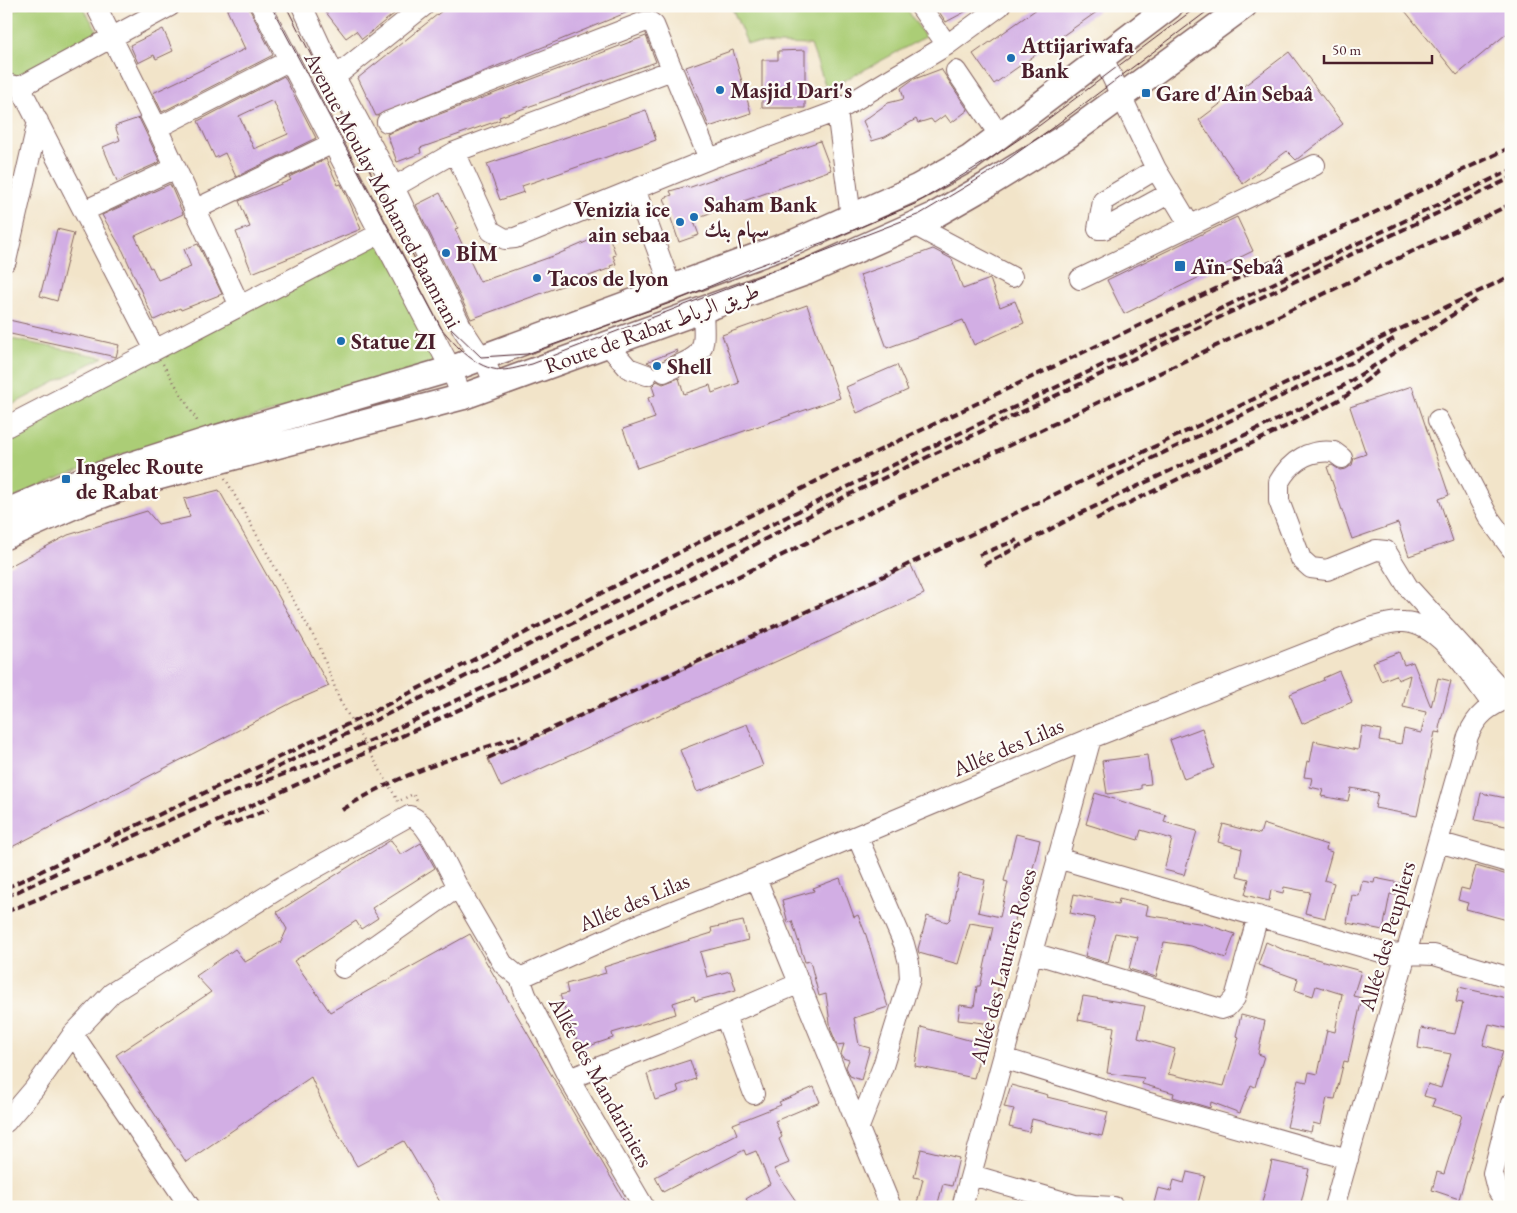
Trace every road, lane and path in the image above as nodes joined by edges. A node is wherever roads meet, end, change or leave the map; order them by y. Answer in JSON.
{"nodes":[{"id":1,"x":96,"y":6,"type":"edge"},
{"id":2,"x":170,"y":6,"type":"edge"},
{"id":3,"x":261,"y":6,"type":"edge"},
{"id":4,"x":302,"y":6,"type":"edge"},
{"id":5,"x":424,"y":6,"type":"edge"},
{"id":6,"x":920,"y":6,"type":"edge"},
{"id":7,"x":1244,"y":6,"type":"edge"},
{"id":8,"x":998,"y":7,"type":"edge"},
{"id":9,"x":1160,"y":9,"type":"edge"},
{"id":10,"x":111,"y":37,"type":"junction"},
{"id":11,"x":947,"y":45,"type":"junction"},
{"id":12,"x":1103,"y":58,"type":"junction"},
{"id":13,"x":288,"y":61,"type":"junction"},
{"id":14,"x":672,"y":70,"type":"junction"},
{"id":15,"x":956,"y":71,"type":"dead end"},
{"id":16,"x":335,"y":77,"type":"junction"},
{"id":17,"x":13,"y":86,"type":"edge"},
{"id":18,"x":1121,"y":96,"type":"junction"},
{"id":19,"x":837,"y":111,"type":"junction"},
{"id":20,"x":38,"y":121,"type":"junction"},
{"id":21,"x":387,"y":122,"type":"dead end"},
{"id":22,"x":157,"y":128,"type":"junction"},
{"id":23,"x":1000,"y":136,"type":"junction"},
{"id":24,"x":331,"y":144,"type":"junction"},
{"id":25,"x":455,"y":152,"type":"junction"},
{"id":26,"x":709,"y":159,"type":"junction"},
{"id":27,"x":1315,"y":166,"type":"dead end"},
{"id":28,"x":175,"y":168,"type":"junction"},
{"id":29,"x":1156,"y":169,"type":"junction"},
{"id":30,"x":394,"y":187,"type":"junction"},
{"id":31,"x":635,"y":189,"type":"junction"},
{"id":32,"x":1170,"y":193,"type":"junction"},
{"id":33,"x":194,"y":210,"type":"junction"},
{"id":34,"x":84,"y":211,"type":"junction"},
{"id":35,"x":851,"y":217,"type":"junction"},
{"id":36,"x":1189,"y":224,"type":"junction"},
{"id":37,"x":914,"y":225,"type":"junction"},
{"id":38,"x":379,"y":234,"type":"junction"},
{"id":39,"x":6,"y":261,"type":"edge"},
{"id":40,"x":1012,"y":277,"type":"dead end"},
{"id":41,"x":1080,"y":279,"type":"dead end"},
{"id":42,"x":671,"y":287,"type":"junction"},
{"id":43,"x":240,"y":306,"type":"junction"},
{"id":44,"x":703,"y":310,"type":"junction"},
{"id":45,"x":608,"y":345,"type":"junction"},
{"id":46,"x":155,"y":350,"type":"junction"},
{"id":47,"x":481,"y":358,"type":"junction"},
{"id":48,"x":452,"y":369,"type":"junction"},
{"id":49,"x":495,"y":385,"type":"junction"},
{"id":50,"x":462,"y":397,"type":"junction"},
{"id":51,"x":1438,"y":420,"type":"dead end"},
{"id":52,"x":6,"y":427,"type":"edge"},
{"id":53,"x":212,"y":450,"type":"junction"},
{"id":54,"x":1342,"y":458,"type":"dead end"},
{"id":55,"x":6,"y":512,"type":"edge"},
{"id":56,"x":6,"y":536,"type":"edge"},
{"id":57,"x":1511,"y":548,"type":"edge"},
{"id":58,"x":1504,"y":700,"type":"edge"},
{"id":59,"x":1091,"y":738,"type":"junction"},
{"id":60,"x":398,"y":801,"type":"dead end"},
{"id":61,"x":857,"y":836,"type":"junction"},
{"id":62,"x":1438,"y":842,"type":"junction"},
{"id":63,"x":1057,"y":858,"type":"junction"},
{"id":64,"x":1511,"y":863,"type":"edge"},
{"id":65,"x":756,"y":878,"type":"junction"},
{"id":66,"x":458,"y":887,"type":"junction"},
{"id":67,"x":1258,"y":916,"type":"junction"},
{"id":68,"x":1033,"y":953,"type":"junction"},
{"id":69,"x":1406,"y":955,"type":"junction"},
{"id":70,"x":343,"y":968,"type":"dead end"},
{"id":71,"x":520,"y":978,"type":"junction"},
{"id":72,"x":1511,"y":978,"type":"edge"},
{"id":73,"x":800,"y":983,"type":"junction"},
{"id":74,"x":725,"y":1016,"type":"junction"},
{"id":75,"x":73,"y":1034,"type":"junction"},
{"id":76,"x":1003,"y":1058,"type":"junction"},
{"id":77,"x":569,"y":1079,"type":"junction"},
{"id":78,"x":754,"y":1094,"type":"dead end"},
{"id":79,"x":1511,"y":1103,"type":"edge"},
{"id":80,"x":6,"y":1122,"type":"edge"},
{"id":81,"x":858,"y":1127,"type":"junction"},
{"id":82,"x":1348,"y":1159,"type":"junction"},
{"id":83,"x":972,"y":1175,"type":"junction"},
{"id":84,"x":1074,"y":1206,"type":"edge"},
{"id":85,"x":190,"y":1207,"type":"edge"},
{"id":86,"x":644,"y":1207,"type":"edge"},
{"id":87,"x":891,"y":1207,"type":"edge"},
{"id":88,"x":962,"y":1207,"type":"edge"},
{"id":89,"x":1114,"y":1207,"type":"edge"},
{"id":90,"x":1334,"y":1207,"type":"edge"},
{"id":91,"x":1508,"y":1207,"type":"edge"}],
"edges":[{"from":1,"to":10,"type":"street"},
{"from":2,"to":10,"type":"street"},
{"from":3,"to":13,"type":"street","name":"Avenue Moulay Mohamed Baamrani"},
{"from":4,"to":16,"type":"street","name":"Avenue Moulay Mohamed Baamrani"},
{"from":5,"to":16,"type":"street"},
{"from":6,"to":11,"type":"street"},
{"from":7,"to":18,"type":"main road","name":"Route de Rabat طريق الرباط"},
{"from":8,"to":11,"type":"street"},
{"from":9,"to":12,"type":"main road","name":"Route de Rabat طريق الرباط"},
{"from":10,"to":17,"type":"street"},
{"from":10,"to":22,"type":"street"},
{"from":11,"to":19,"type":"street"},
{"from":12,"to":18,"type":"street"},
{"from":12,"to":23,"type":"main road","name":"Route de Rabat طريق الرباط"},
{"from":13,"to":22,"type":"street"},
{"from":13,"to":24,"type":"street","name":"Avenue Moulay Mohamed Baamrani"},
{"from":14,"to":21,"type":"street"},
{"from":14,"to":25,"type":"street"},
{"from":14,"to":26,"type":"street"},
{"from":15,"to":23,"type":"street"},
{"from":16,"to":30,"type":"street","name":"Avenue Moulay Mohamed Baamrani"},
{"from":17,"to":20,"type":"street"},
{"from":18,"to":29,"type":"street"},
{"from":18,"to":37,"type":"main road","name":"Route de Rabat طريق الرباط"},
{"from":19,"to":26,"type":"street"},
{"from":19,"to":35,"type":"street"},
{"from":20,"to":34,"type":"street"},
{"from":20,"to":39,"type":"street"},
{"from":22,"to":28,"type":"street"},
{"from":23,"to":35,"type":"main road","name":"Route de Rabat طريق الرباط"},
{"from":24,"to":33,"type":"street"},
{"from":24,"to":38,"type":"street","name":"Avenue Moulay Mohamed Baamrani"},
{"from":25,"to":30,"type":"street"},
{"from":25,"to":31,"type":"street"},
{"from":26,"to":31,"type":"street"},
{"from":27,"to":36,"type":"street"},
{"from":28,"to":33,"type":"street"},
{"from":28,"to":34,"type":"street"},
{"from":29,"to":32,"type":"street"},
{"from":29,"to":32,"type":"street"},
{"from":30,"to":47,"type":"street","name":"Avenue Moulay Mohamed Baamrani"},
{"from":31,"to":42,"type":"street"},
{"from":32,"to":36,"type":"street"},
{"from":33,"to":43,"type":"street"},
{"from":34,"to":46,"type":"street"},
{"from":35,"to":42,"type":"main road","name":"Route de Rabat طريق الرباط"},
{"from":36,"to":41,"type":"street"},
{"from":37,"to":40,"type":"street"},
{"from":37,"to":44,"type":"main road","name":"Route de Rabat طريق الرباط"},
{"from":38,"to":43,"type":"street"},
{"from":38,"to":48,"type":"street","name":"Avenue Moulay Mohamed Baamrani"},
{"from":42,"to":47,"type":"main road","name":"Route de Rabat طريق الرباط"},
{"from":43,"to":46,"type":"street"},
{"from":44,"to":45,"type":"main road","name":"Route de Rabat طريق الرباط"},
{"from":44,"to":45,"type":"street"},
{"from":45,"to":49,"type":"main road","name":"Route de Rabat طريق الرباط"},
{"from":46,"to":52,"type":"street"},
{"from":46,"to":53,"type":"path"},
{"from":47,"to":48,"type":"main road","name":"Route de Rabat طريق الرباط"},
{"from":47,"to":49,"type":"street","name":"Avenue Moulay Mohamed Baamrani"},
{"from":48,"to":50,"type":"street","name":"Avenue Moulay Mohamed Baamrani"},
{"from":48,"to":53,"type":"main road","name":"Route de Rabat طريق الرباط"},
{"from":49,"to":50,"type":"main road","name":"Route de Rabat طريق الرباط"},
{"from":50,"to":53,"type":"main road","name":"Route de Rabat طريق الرباط"},
{"from":51,"to":57,"type":"street"},
{"from":53,"to":55,"type":"main road","name":"Route de Rabat طريق الرباط"},
{"from":53,"to":56,"type":"main road","name":"Route de Rabat طريق الرباط"},
{"from":53,"to":60,"type":"path","bridge":true},
{"from":54,"to":58,"type":"street"},
{"from":58,"to":59,"type":"street","name":"Allée des Lilas"},
{"from":58,"to":62,"type":"street","name":"Allée des Peupliers"},
{"from":59,"to":61,"type":"street","name":"Allée des Lilas"},
{"from":59,"to":63,"type":"street","name":"Allée des Lauriers Roses"},
{"from":61,"to":65,"type":"street","name":"Allée des Lilas"},
{"from":61,"to":81,"type":"street"},
{"from":62,"to":64,"type":"street"},
{"from":62,"to":69,"type":"street","name":"Allée des Peupliers"},
{"from":63,"to":67,"type":"street"},
{"from":63,"to":68,"type":"street","name":"Allée des Lauriers Roses"},
{"from":65,"to":71,"type":"street","name":"Allée des Lilas"},
{"from":65,"to":73,"type":"street"},
{"from":66,"to":70,"type":"street"},
{"from":66,"to":71,"type":"street"},
{"from":66,"to":75,"type":"street"},
{"from":67,"to":68,"type":"street"},
{"from":67,"to":69,"type":"street"},
{"from":68,"to":76,"type":"street","name":"Allée des Lauriers Roses"},
{"from":69,"to":72,"type":"street"},
{"from":69,"to":82,"type":"street","name":"Allée des Peupliers"},
{"from":71,"to":77,"type":"street","name":"Allée des Mandariniers"},
{"from":73,"to":74,"type":"street"},
{"from":73,"to":81,"type":"street"},
{"from":74,"to":77,"type":"street"},
{"from":74,"to":78,"type":"street"},
{"from":75,"to":80,"type":"street"},
{"from":75,"to":85,"type":"street"},
{"from":76,"to":82,"type":"street"},
{"from":76,"to":83,"type":"street","name":"Allée des Lauriers Roses"},
{"from":77,"to":86,"type":"street","name":"Allée des Mandariniers"},
{"from":79,"to":91,"type":"street"},
{"from":81,"to":87,"type":"street"},
{"from":82,"to":90,"type":"street","name":"Allée des Peupliers"},
{"from":83,"to":84,"type":"street"},
{"from":83,"to":88,"type":"street","name":"Allée des Lauriers Roses"},
{"from":84,"to":89,"type":"street"}]}
